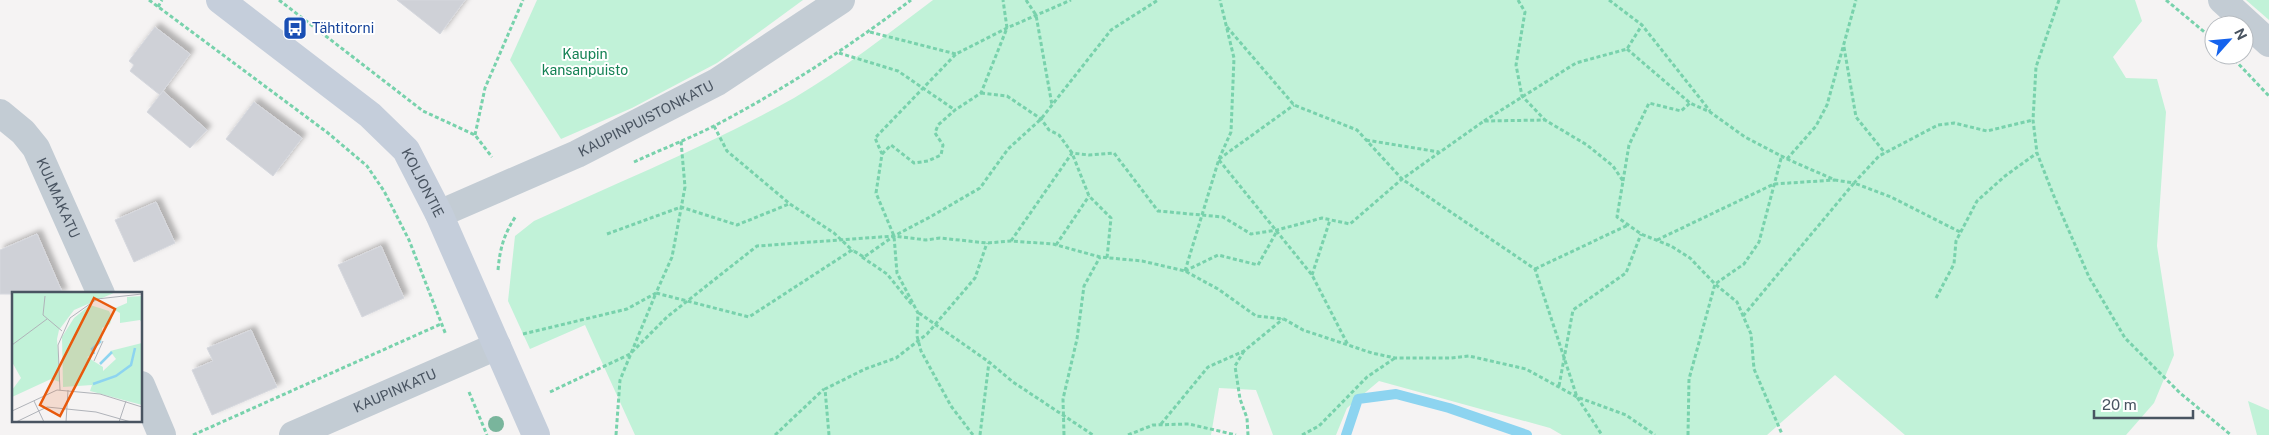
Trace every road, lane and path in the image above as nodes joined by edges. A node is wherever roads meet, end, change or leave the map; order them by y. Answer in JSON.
{"nodes":[{"id":1,"x":149,"y":0,"type":"edge"},
{"id":2,"x":162,"y":0,"type":"edge"},
{"id":3,"x":220,"y":0,"type":"edge"},
{"id":4,"x":279,"y":0,"type":"edge"},
{"id":5,"x":524,"y":0,"type":"edge"},
{"id":6,"x":840,"y":0,"type":"edge"},
{"id":7,"x":1003,"y":0,"type":"edge"},
{"id":8,"x":1026,"y":0,"type":"edge"},
{"id":9,"x":1071,"y":0,"type":"edge"},
{"id":10,"x":1158,"y":0,"type":"edge"},
{"id":11,"x":1220,"y":0,"type":"edge"},
{"id":12,"x":1518,"y":0,"type":"edge"},
{"id":13,"x":1609,"y":0,"type":"edge"},
{"id":14,"x":1856,"y":0,"type":"edge"},
{"id":15,"x":2059,"y":0,"type":"edge"},
{"id":16,"x":2166,"y":0,"type":"edge"},
{"id":17,"x":2222,"y":0,"type":"edge"},
{"id":18,"x":158,"y":6,"type":"junction"},
{"id":19,"x":1036,"y":15,"type":"junction"},
{"id":20,"x":1642,"y":25,"type":"junction"},
{"id":21,"x":1227,"y":27,"type":"junction"},
{"id":22,"x":1007,"y":28,"type":"junction"},
{"id":23,"x":869,"y":32,"type":"dead end"},
{"id":24,"x":2204,"y":32,"type":"edge"},
{"id":25,"x":2269,"y":43,"type":"edge"},
{"id":26,"x":1843,"y":44,"type":"junction"},
{"id":27,"x":1627,"y":49,"type":"junction"},
{"id":28,"x":838,"y":53,"type":"dead end"},
{"id":29,"x":956,"y":54,"type":"junction"},
{"id":30,"x":2240,"y":65,"type":"edge"},
{"id":31,"x":923,"y":87,"type":"junction"},
{"id":32,"x":981,"y":93,"type":"junction"},
{"id":33,"x":1522,"y":96,"type":"junction"},
{"id":34,"x":2269,"y":96,"type":"edge"},
{"id":35,"x":1690,"y":103,"type":"junction"},
{"id":36,"x":1052,"y":105,"type":"junction"},
{"id":37,"x":1294,"y":105,"type":"junction"},
{"id":38,"x":955,"y":110,"type":"junction"},
{"id":39,"x":1710,"y":112,"type":"junction"},
{"id":40,"x":0,"y":113,"type":"edge"},
{"id":41,"x":1040,"y":119,"type":"junction"},
{"id":42,"x":1545,"y":120,"type":"junction"},
{"id":43,"x":2033,"y":120,"type":"junction"},
{"id":44,"x":1484,"y":121,"type":"junction"},
{"id":45,"x":714,"y":126,"type":"dead end"},
{"id":46,"x":476,"y":135,"type":"junction"},
{"id":47,"x":1366,"y":140,"type":"junction"},
{"id":48,"x":680,"y":141,"type":"dead end"},
{"id":49,"x":1072,"y":153,"type":"junction"},
{"id":50,"x":1440,"y":153,"type":"junction"},
{"id":51,"x":1886,"y":153,"type":"junction"},
{"id":52,"x":2037,"y":153,"type":"junction"},
{"id":53,"x":490,"y":154,"type":"dead end"},
{"id":54,"x":882,"y":154,"type":"junction"},
{"id":55,"x":1782,"y":155,"type":"junction"},
{"id":56,"x":1219,"y":159,"type":"junction"},
{"id":57,"x":1786,"y":159,"type":"junction"},
{"id":58,"x":1402,"y":180,"type":"junction"},
{"id":59,"x":1835,"y":180,"type":"junction"},
{"id":60,"x":1623,"y":181,"type":"junction"},
{"id":61,"x":1854,"y":183,"type":"junction"},
{"id":62,"x":1774,"y":184,"type":"junction"},
{"id":63,"x":1088,"y":196,"type":"junction"},
{"id":64,"x":790,"y":204,"type":"junction"},
{"id":65,"x":681,"y":207,"type":"junction"},
{"id":66,"x":439,"y":214,"type":"junction"},
{"id":67,"x":1202,"y":214,"type":"junction"},
{"id":68,"x":517,"y":215,"type":"dead end"},
{"id":69,"x":1330,"y":220,"type":"junction"},
{"id":70,"x":1628,"y":225,"type":"junction"},
{"id":71,"x":1277,"y":230,"type":"junction"},
{"id":72,"x":1960,"y":232,"type":"junction"},
{"id":73,"x":607,"y":234,"type":"dead end"},
{"id":74,"x":1641,"y":234,"type":"junction"},
{"id":75,"x":894,"y":236,"type":"junction"},
{"id":76,"x":841,"y":240,"type":"junction"},
{"id":77,"x":1658,"y":240,"type":"junction"},
{"id":78,"x":1011,"y":241,"type":"junction"},
{"id":79,"x":987,"y":243,"type":"junction"},
{"id":80,"x":1056,"y":245,"type":"junction"},
{"id":81,"x":852,"y":250,"type":"junction"},
{"id":82,"x":1100,"y":257,"type":"junction"},
{"id":83,"x":1108,"y":258,"type":"junction"},
{"id":84,"x":1535,"y":269,"type":"junction"},
{"id":85,"x":1185,"y":271,"type":"junction"},
{"id":86,"x":1312,"y":275,"type":"junction"},
{"id":87,"x":498,"y":276,"type":"dead end"},
{"id":88,"x":1715,"y":284,"type":"junction"},
{"id":89,"x":100,"y":292,"type":"edge"},
{"id":90,"x":656,"y":293,"type":"junction"},
{"id":91,"x":1936,"y":298,"type":"dead end"},
{"id":92,"x":688,"y":301,"type":"junction"},
{"id":93,"x":918,"y":313,"type":"junction"},
{"id":94,"x":1743,"y":316,"type":"junction"},
{"id":95,"x":1284,"y":319,"type":"junction"},
{"id":96,"x":441,"y":324,"type":"junction"},
{"id":97,"x":934,"y":324,"type":"junction"},
{"id":98,"x":918,"y":340,"type":"junction"},
{"id":99,"x":506,"y":341,"type":"junction"},
{"id":100,"x":1348,"y":345,"type":"junction"},
{"id":101,"x":1244,"y":351,"type":"junction"},
{"id":102,"x":630,"y":354,"type":"junction"},
{"id":103,"x":1395,"y":358,"type":"junction"},
{"id":104,"x":1564,"y":360,"type":"junction"},
{"id":105,"x":989,"y":362,"type":"junction"},
{"id":106,"x":457,"y":364,"type":"junction"},
{"id":107,"x":1559,"y":386,"type":"junction"},
{"id":108,"x":142,"y":387,"type":"edge"},
{"id":109,"x":825,"y":389,"type":"junction"},
{"id":110,"x":541,"y":396,"type":"dead end"},
{"id":111,"x":1577,"y":397,"type":"junction"},
{"id":112,"x":1064,"y":416,"type":"junction"},
{"id":113,"x":1161,"y":424,"type":"junction"},
{"id":114,"x":1782,"y":434,"type":"edge"},
{"id":115,"x":162,"y":435,"type":"edge"},
{"id":116,"x":193,"y":435,"type":"edge"},
{"id":117,"x":293,"y":435,"type":"edge"},
{"id":118,"x":487,"y":435,"type":"edge"},
{"id":119,"x":536,"y":435,"type":"edge"},
{"id":120,"x":616,"y":435,"type":"edge"},
{"id":121,"x":775,"y":435,"type":"edge"},
{"id":122,"x":828,"y":435,"type":"edge"},
{"id":123,"x":973,"y":435,"type":"edge"},
{"id":124,"x":980,"y":435,"type":"edge"},
{"id":125,"x":1064,"y":435,"type":"edge"},
{"id":126,"x":1093,"y":435,"type":"edge"},
{"id":127,"x":1128,"y":435,"type":"edge"},
{"id":128,"x":1236,"y":435,"type":"edge"},
{"id":129,"x":1248,"y":435,"type":"edge"},
{"id":130,"x":1302,"y":435,"type":"edge"},
{"id":131,"x":1602,"y":435,"type":"edge"},
{"id":132,"x":1655,"y":435,"type":"edge"},
{"id":133,"x":1688,"y":435,"type":"edge"},
{"id":134,"x":2231,"y":435,"type":"edge"}],
"edges":[{"from":1,"to":18,"type":"path"},
{"from":2,"to":18,"type":"path"},
{"from":3,"to":66,"type":"street","name":"KOLJONTIE"},
{"from":4,"to":46,"type":"path"},
{"from":5,"to":46,"type":"path"},
{"from":6,"to":66,"type":"street","name":"KAUPINPUISTONKATU"},
{"from":7,"to":22,"type":"path"},
{"from":8,"to":19,"type":"path"},
{"from":9,"to":19,"type":"path"},
{"from":10,"to":36,"type":"path"},
{"from":11,"to":21,"type":"path"},
{"from":12,"to":33,"type":"path"},
{"from":13,"to":20,"type":"path"},
{"from":14,"to":26,"type":"path"},
{"from":15,"to":43,"type":"path"},
{"from":16,"to":24,"type":"path"},
{"from":17,"to":25,"type":"street"},
{"from":18,"to":96,"type":"path"},
{"from":19,"to":22,"type":"path"},
{"from":19,"to":36,"type":"path"},
{"from":20,"to":27,"type":"path"},
{"from":20,"to":39,"type":"path"},
{"from":21,"to":37,"type":"path"},
{"from":21,"to":56,"type":"path"},
{"from":22,"to":29,"type":"path"},
{"from":22,"to":32,"type":"path"},
{"from":23,"to":29,"type":"path"},
{"from":26,"to":51,"type":"path"},
{"from":26,"to":57,"type":"path"},
{"from":27,"to":33,"type":"path"},
{"from":27,"to":35,"type":"path"},
{"from":28,"to":31,"type":"path"},
{"from":29,"to":31,"type":"path"},
{"from":30,"to":34,"type":"path"},
{"from":31,"to":38,"type":"path"},
{"from":31,"to":54,"type":"path"},
{"from":32,"to":38,"type":"path"},
{"from":32,"to":41,"type":"path"},
{"from":33,"to":42,"type":"path"},
{"from":33,"to":44,"type":"path"},
{"from":35,"to":39,"type":"path"},
{"from":35,"to":60,"type":"path"},
{"from":36,"to":41,"type":"path"},
{"from":37,"to":47,"type":"path"},
{"from":37,"to":56,"type":"path"},
{"from":38,"to":54,"type":"path"},
{"from":39,"to":55,"type":"path"},
{"from":40,"to":89,"type":"street","name":"KULMAKATU"},
{"from":41,"to":49,"type":"path"},
{"from":41,"to":75,"type":"path"},
{"from":42,"to":44,"type":"path"},
{"from":42,"to":60,"type":"path"},
{"from":43,"to":51,"type":"path"},
{"from":43,"to":52,"type":"path"},
{"from":44,"to":50,"type":"path"},
{"from":45,"to":64,"type":"path"},
{"from":46,"to":53,"type":"path"},
{"from":47,"to":50,"type":"path"},
{"from":47,"to":58,"type":"path"},
{"from":48,"to":65,"type":"path"},
{"from":49,"to":63,"type":"path"},
{"from":49,"to":67,"type":"path"},
{"from":49,"to":78,"type":"path"},
{"from":50,"to":58,"type":"path"},
{"from":51,"to":61,"type":"path"},
{"from":52,"to":72,"type":"path"},
{"from":52,"to":134,"type":"path"},
{"from":54,"to":75,"type":"path"},
{"from":55,"to":57,"type":"path"},
{"from":55,"to":62,"type":"path"},
{"from":56,"to":67,"type":"path"},
{"from":56,"to":71,"type":"path"},
{"from":57,"to":59,"type":"path"},
{"from":58,"to":69,"type":"path"},
{"from":58,"to":84,"type":"path"},
{"from":59,"to":61,"type":"path"},
{"from":59,"to":62,"type":"path"},
{"from":60,"to":70,"type":"path"},
{"from":61,"to":72,"type":"path"},
{"from":61,"to":94,"type":"path"},
{"from":62,"to":77,"type":"path"},
{"from":62,"to":88,"type":"path"},
{"from":63,"to":80,"type":"path"},
{"from":63,"to":83,"type":"path"},
{"from":64,"to":65,"type":"path"},
{"from":64,"to":76,"type":"path"},
{"from":65,"to":73,"type":"path"},
{"from":65,"to":90,"type":"path"},
{"from":66,"to":99,"type":"street","name":"KOLJONTIE"},
{"from":67,"to":71,"type":"path"},
{"from":67,"to":85,"type":"path"},
{"from":68,"to":87,"type":"path"},
{"from":69,"to":71,"type":"path"},
{"from":69,"to":86,"type":"path"},
{"from":70,"to":74,"type":"path"},
{"from":70,"to":84,"type":"path"},
{"from":71,"to":85,"type":"path"},
{"from":71,"to":86,"type":"path"},
{"from":72,"to":91,"type":"path"},
{"from":74,"to":77,"type":"path"},
{"from":74,"to":104,"type":"path"},
{"from":75,"to":76,"type":"path"},
{"from":75,"to":79,"type":"path"},
{"from":75,"to":81,"type":"path"},
{"from":75,"to":93,"type":"path"},
{"from":76,"to":81,"type":"path"},
{"from":76,"to":92,"type":"path"},
{"from":77,"to":88,"type":"path"},
{"from":78,"to":79,"type":"path"},
{"from":78,"to":80,"type":"path"},
{"from":79,"to":97,"type":"path"},
{"from":80,"to":82,"type":"path"},
{"from":81,"to":92,"type":"path"},
{"from":81,"to":93,"type":"path"},
{"from":82,"to":83,"type":"path"},
{"from":82,"to":112,"type":"path"},
{"from":83,"to":85,"type":"path"},
{"from":84,"to":104,"type":"path"},
{"from":85,"to":95,"type":"path"},
{"from":86,"to":100,"type":"path"},
{"from":88,"to":94,"type":"path"},
{"from":88,"to":133,"type":"path"},
{"from":90,"to":92,"type":"path"},
{"from":90,"to":99,"type":"path"},
{"from":90,"to":102,"type":"path"},
{"from":92,"to":102,"type":"path"},
{"from":93,"to":97,"type":"path"},
{"from":93,"to":98,"type":"path"},
{"from":94,"to":114,"type":"path"},
{"from":95,"to":100,"type":"path"},
{"from":95,"to":101,"type":"path"},
{"from":96,"to":106,"type":"path"},
{"from":96,"to":116,"type":"path"},
{"from":97,"to":98,"type":"path"},
{"from":97,"to":105,"type":"path"},
{"from":98,"to":109,"type":"path"},
{"from":98,"to":123,"type":"path"},
{"from":99,"to":106,"type":"street","name":"KAUPINKATU"},
{"from":99,"to":119,"type":"street","name":"KOLJONTIE"},
{"from":100,"to":103,"type":"path"},
{"from":101,"to":113,"type":"path"},
{"from":101,"to":129,"type":"path"},
{"from":102,"to":110,"type":"path"},
{"from":102,"to":120,"type":"path"},
{"from":103,"to":107,"type":"path"},
{"from":103,"to":130,"type":"path"},
{"from":104,"to":107,"type":"path"},
{"from":104,"to":111,"type":"path"},
{"from":105,"to":112,"type":"path"},
{"from":105,"to":124,"type":"path"},
{"from":106,"to":117,"type":"street","name":"KAUPINKATU"},
{"from":106,"to":118,"type":"path"},
{"from":107,"to":111,"type":"path"},
{"from":108,"to":115,"type":"street"},
{"from":109,"to":121,"type":"path"},
{"from":109,"to":122,"type":"path"},
{"from":111,"to":131,"type":"path"},
{"from":111,"to":132,"type":"path"},
{"from":112,"to":125,"type":"path"},
{"from":112,"to":126,"type":"path"},
{"from":113,"to":127,"type":"path"},
{"from":113,"to":128,"type":"path"}]}
